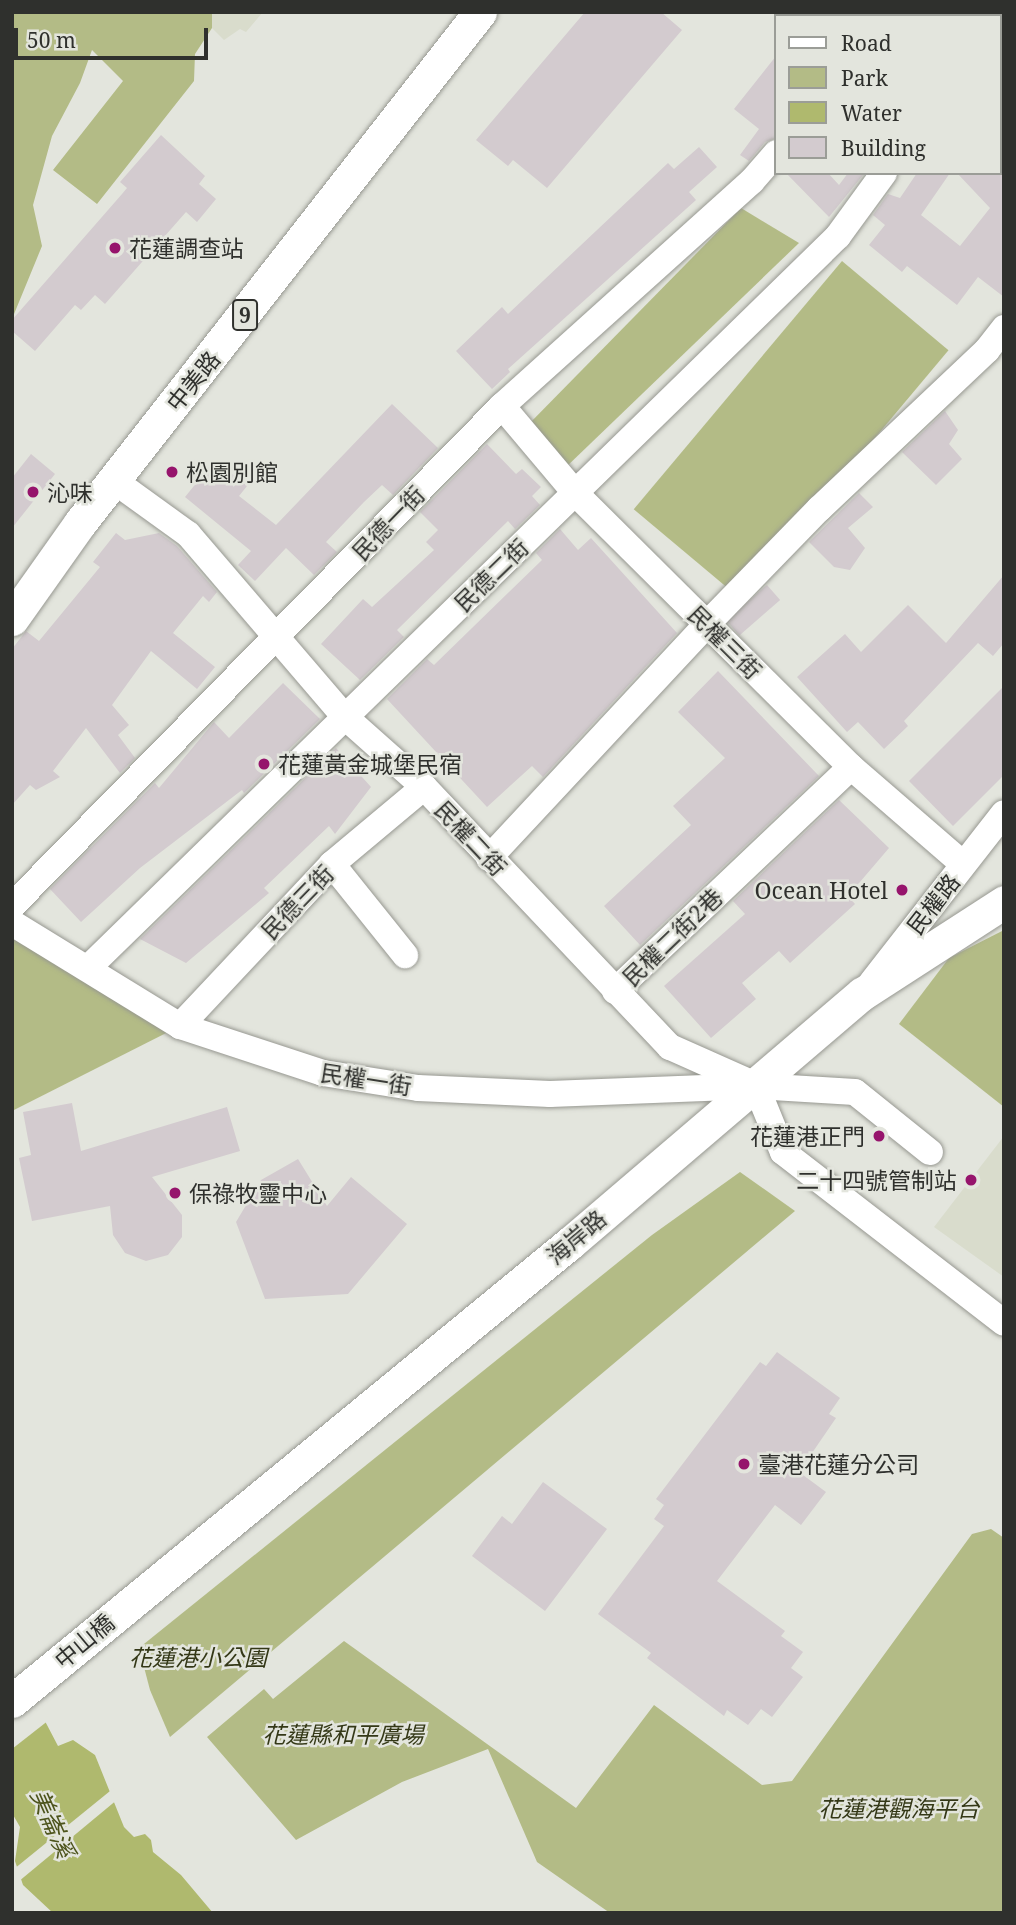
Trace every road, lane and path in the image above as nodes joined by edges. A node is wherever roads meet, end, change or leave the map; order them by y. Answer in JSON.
{"nodes":[{"id":1,"x":480,"y":12,"type":"edge"},
{"id":2,"x":774,"y":155,"type":"edge"},
{"id":3,"x":883,"y":175,"type":"edge"},
{"id":4,"x":1004,"y":328,"type":"edge"},
{"id":5,"x":502,"y":406,"type":"junction"},
{"id":6,"x":113,"y":480,"type":"junction"},
{"id":7,"x":576,"y":494,"type":"junction"},
{"id":8,"x":12,"y":619,"type":"edge"},
{"id":9,"x":706,"y":624,"type":"junction"},
{"id":10,"x":279,"y":635,"type":"junction"},
{"id":11,"x":344,"y":716,"type":"junction"},
{"id":12,"x":851,"y":767,"type":"junction"},
{"id":13,"x":424,"y":787,"type":"junction"},
{"id":14,"x":1004,"y":813,"type":"edge"},
{"id":15,"x":489,"y":858,"type":"junction"},
{"id":16,"x":332,"y":864,"type":"junction"},
{"id":17,"x":963,"y":864,"type":"junction"},
{"id":18,"x":1004,"y":902,"type":"edge"},
{"id":19,"x":12,"y":906,"type":"edge"},
{"id":20,"x":12,"y":923,"type":"edge"},
{"id":21,"x":405,"y":955,"type":"dead end"},
{"id":22,"x":88,"y":968,"type":"junction"},
{"id":23,"x":615,"y":991,"type":"junction"},
{"id":24,"x":862,"y":994,"type":"junction"},
{"id":25,"x":180,"y":1026,"type":"junction"},
{"id":26,"x":756,"y":1086,"type":"junction"},
{"id":27,"x":930,"y":1152,"type":"dead end"},
{"id":28,"x":1004,"y":1323,"type":"edge"},
{"id":29,"x":155,"y":1580,"type":"joint"},
{"id":30,"x":12,"y":1701,"type":"edge"}],
"edges":[{"from":1,"to":6,"type":"main road","name":"中美路","number":"9"},
{"from":2,"to":5,"type":"street","name":"民德一街"},
{"from":3,"to":7,"type":"street","name":"民德二街"},
{"from":4,"to":9,"type":"street"},
{"from":5,"to":7,"type":"street","name":"民權三街"},
{"from":5,"to":10,"type":"street","name":"民德一街"},
{"from":6,"to":8,"type":"main road","name":"中美路","number":"9"},
{"from":6,"to":10,"type":"street","name":"民權二街"},
{"from":7,"to":9,"type":"street","name":"民權三街"},
{"from":7,"to":11,"type":"street","name":"民德二街"},
{"from":9,"to":12,"type":"street","name":"民權三街"},
{"from":9,"to":15,"type":"street"},
{"from":10,"to":11,"type":"street","name":"民權二街"},
{"from":10,"to":19,"type":"street","name":"民德一街"},
{"from":11,"to":13,"type":"street","name":"民權二街"},
{"from":11,"to":22,"type":"street","name":"民德二街"},
{"from":12,"to":17,"type":"street","name":"民權三街"},
{"from":12,"to":23,"type":"street","name":"民權二街2巷"},
{"from":13,"to":15,"type":"street","name":"民權二街"},
{"from":13,"to":16,"type":"street","name":"民德三街"},
{"from":14,"to":17,"type":"street","name":"民權路"},
{"from":15,"to":23,"type":"street","name":"民權二街"},
{"from":16,"to":21,"type":"street"},
{"from":16,"to":25,"type":"street","name":"民德三街"},
{"from":17,"to":24,"type":"street","name":"民權路"},
{"from":18,"to":24,"type":"main road","name":"海岸路"},
{"from":20,"to":22,"type":"street","name":"民權一街"},
{"from":22,"to":25,"type":"street","name":"民權一街"},
{"from":23,"to":26,"type":"street","name":"民權二街"},
{"from":24,"to":26,"type":"main road","name":"海岸路"},
{"from":25,"to":26,"type":"street","name":"民權一街"},
{"from":26,"to":27,"type":"street"},
{"from":26,"to":28,"type":"street"},
{"from":26,"to":29,"type":"main road","name":"海岸路"},
{"from":29,"to":30,"type":"main road","name":"中山橋"}]}
